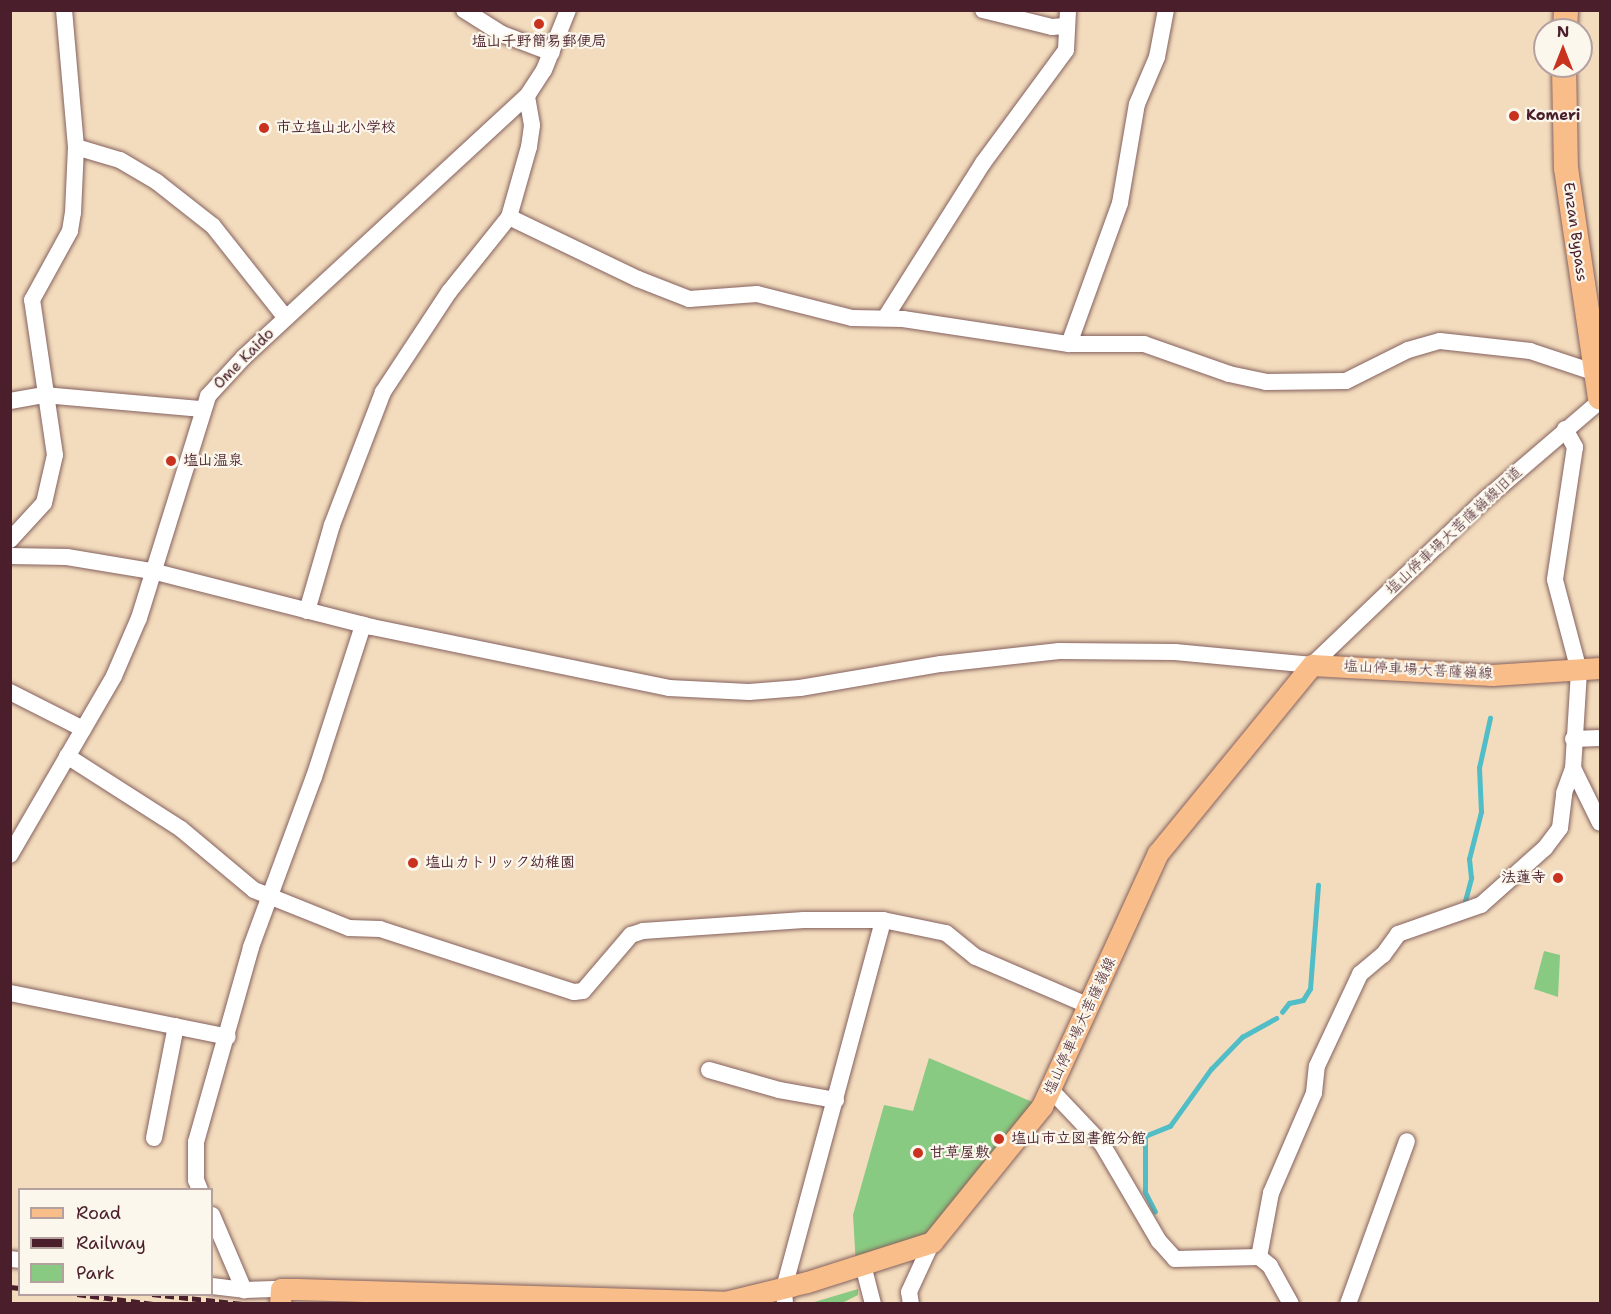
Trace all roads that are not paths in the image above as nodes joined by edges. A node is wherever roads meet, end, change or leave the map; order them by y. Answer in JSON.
{"nodes":[{"id":1,"x":64,"y":10,"type":"edge"},
{"id":2,"x":464,"y":10,"type":"edge"},
{"id":3,"x":568,"y":10,"type":"edge"},
{"id":4,"x":983,"y":10,"type":"edge"},
{"id":5,"x":1166,"y":10,"type":"edge"},
{"id":6,"x":1067,"y":18,"type":"edge"},
{"id":7,"x":552,"y":53,"type":"junction"},
{"id":8,"x":1564,"y":78,"type":"edge"},
{"id":9,"x":527,"y":96,"type":"junction"},
{"id":10,"x":76,"y":147,"type":"junction"},
{"id":11,"x":509,"y":217,"type":"junction"},
{"id":12,"x":286,"y":318,"type":"junction"},
{"id":13,"x":885,"y":318,"type":"junction"},
{"id":14,"x":1069,"y":344,"type":"junction"},
{"id":15,"x":1596,"y":373,"type":"junction"},
{"id":16,"x":44,"y":395,"type":"junction"},
{"id":17,"x":1600,"y":399,"type":"edge"},
{"id":18,"x":10,"y":401,"type":"edge"},
{"id":19,"x":202,"y":409,"type":"junction"},
{"id":20,"x":1565,"y":429,"type":"junction"},
{"id":21,"x":10,"y":540,"type":"edge"},
{"id":22,"x":10,"y":556,"type":"edge"},
{"id":23,"x":152,"y":571,"type":"junction"},
{"id":24,"x":307,"y":611,"type":"junction"},
{"id":25,"x":363,"y":625,"type":"junction"},
{"id":26,"x":1312,"y":665,"type":"junction"},
{"id":27,"x":1600,"y":668,"type":"edge"},
{"id":28,"x":1579,"y":671,"type":"junction"},
{"id":29,"x":10,"y":692,"type":"edge"},
{"id":30,"x":83,"y":729,"type":"junction"},
{"id":31,"x":1600,"y":738,"type":"edge"},
{"id":32,"x":1573,"y":739,"type":"junction"},
{"id":33,"x":67,"y":756,"type":"junction"},
{"id":34,"x":1573,"y":768,"type":"junction"},
{"id":35,"x":1600,"y":823,"type":"edge"},
{"id":36,"x":10,"y":855,"type":"edge"},
{"id":37,"x":272,"y":897,"type":"junction"},
{"id":38,"x":883,"y":920,"type":"junction"},
{"id":39,"x":10,"y":993,"type":"edge"},
{"id":40,"x":1089,"y":1006,"type":"junction"},
{"id":41,"x":176,"y":1026,"type":"junction"},
{"id":42,"x":228,"y":1037,"type":"junction"},
{"id":43,"x":709,"y":1070,"type":"dead end"},
{"id":44,"x":1051,"y":1090,"type":"junction"},
{"id":45,"x":836,"y":1100,"type":"junction"},
{"id":46,"x":154,"y":1138,"type":"dead end"},
{"id":47,"x":1407,"y":1141,"type":"dead end"},
{"id":48,"x":199,"y":1188,"type":"edge"},
{"id":49,"x":213,"y":1217,"type":"edge"},
{"id":50,"x":932,"y":1242,"type":"junction"},
{"id":51,"x":1259,"y":1257,"type":"junction"},
{"id":52,"x":863,"y":1265,"type":"junction"},
{"id":53,"x":213,"y":1286,"type":"edge"},
{"id":54,"x":244,"y":1290,"type":"junction"},
{"id":55,"x":280,"y":1296,"type":"edge"},
{"id":56,"x":785,"y":1296,"type":"edge"},
{"id":57,"x":873,"y":1304,"type":"edge"},
{"id":58,"x":911,"y":1304,"type":"edge"},
{"id":59,"x":1291,"y":1304,"type":"edge"},
{"id":60,"x":1348,"y":1304,"type":"edge"}],
"edges":[{"from":1,"to":10,"type":"street"},
{"from":2,"to":7,"type":"street"},
{"from":3,"to":7,"type":"street","name":"Ome Kaido"},
{"from":4,"to":6,"type":"street"},
{"from":5,"to":14,"type":"street"},
{"from":6,"to":13,"type":"street"},
{"from":7,"to":9,"type":"street","name":"Ome Kaido"},
{"from":8,"to":15,"type":"highway","name":"Enzan Bypass"},
{"from":9,"to":11,"type":"street"},
{"from":9,"to":12,"type":"street","name":"Ome Kaido"},
{"from":10,"to":12,"type":"street"},
{"from":10,"to":16,"type":"street"},
{"from":11,"to":13,"type":"street"},
{"from":11,"to":24,"type":"street"},
{"from":12,"to":19,"type":"street","name":"Ome Kaido"},
{"from":13,"to":14,"type":"street"},
{"from":14,"to":15,"type":"street"},
{"from":15,"to":17,"type":"highway","name":"Enzan Bypass"},
{"from":16,"to":18,"type":"street"},
{"from":16,"to":19,"type":"street"},
{"from":16,"to":21,"type":"street"},
{"from":17,"to":20,"type":"street","name":"塩山停車場大菩薩嶺線旧道"},
{"from":19,"to":23,"type":"street","name":"Ome Kaido"},
{"from":20,"to":26,"type":"street","name":"塩山停車場大菩薩嶺線旧道"},
{"from":20,"to":28,"type":"street"},
{"from":22,"to":23,"type":"street"},
{"from":23,"to":24,"type":"street"},
{"from":23,"to":30,"type":"street","name":"Ome Kaido"},
{"from":24,"to":25,"type":"street"},
{"from":25,"to":26,"type":"street"},
{"from":25,"to":37,"type":"street"},
{"from":26,"to":28,"type":"main road","name":"塩山停車場大菩薩嶺線"},
{"from":26,"to":40,"type":"main road","name":"塩山停車場大菩薩嶺線"},
{"from":27,"to":28,"type":"main road","name":"塩山停車場大菩薩嶺線"},
{"from":28,"to":32,"type":"street"},
{"from":29,"to":30,"type":"street"},
{"from":30,"to":33,"type":"street","name":"Ome Kaido"},
{"from":31,"to":32,"type":"street"},
{"from":32,"to":34,"type":"street"},
{"from":33,"to":36,"type":"street","name":"Ome Kaido"},
{"from":33,"to":37,"type":"street"},
{"from":34,"to":35,"type":"street"},
{"from":34,"to":51,"type":"street"},
{"from":37,"to":38,"type":"street"},
{"from":37,"to":42,"type":"street"},
{"from":38,"to":40,"type":"street"},
{"from":38,"to":45,"type":"street"},
{"from":39,"to":41,"type":"street"},
{"from":40,"to":44,"type":"main road","name":"塩山停車場大菩薩嶺線"},
{"from":41,"to":42,"type":"street"},
{"from":41,"to":46,"type":"street"},
{"from":42,"to":48,"type":"street"},
{"from":43,"to":45,"type":"street"},
{"from":44,"to":50,"type":"main road","name":"塩山停車場大菩薩嶺線"},
{"from":44,"to":51,"type":"street"},
{"from":45,"to":56,"type":"street"},
{"from":47,"to":60,"type":"street"},
{"from":49,"to":54,"type":"street"},
{"from":50,"to":52,"type":"main road"},
{"from":50,"to":58,"type":"street"},
{"from":51,"to":59,"type":"street"},
{"from":52,"to":56,"type":"main road"},
{"from":52,"to":57,"type":"street"},
{"from":53,"to":54,"type":"street"},
{"from":54,"to":55,"type":"street"},
{"from":55,"to":56,"type":"main road"}]}
